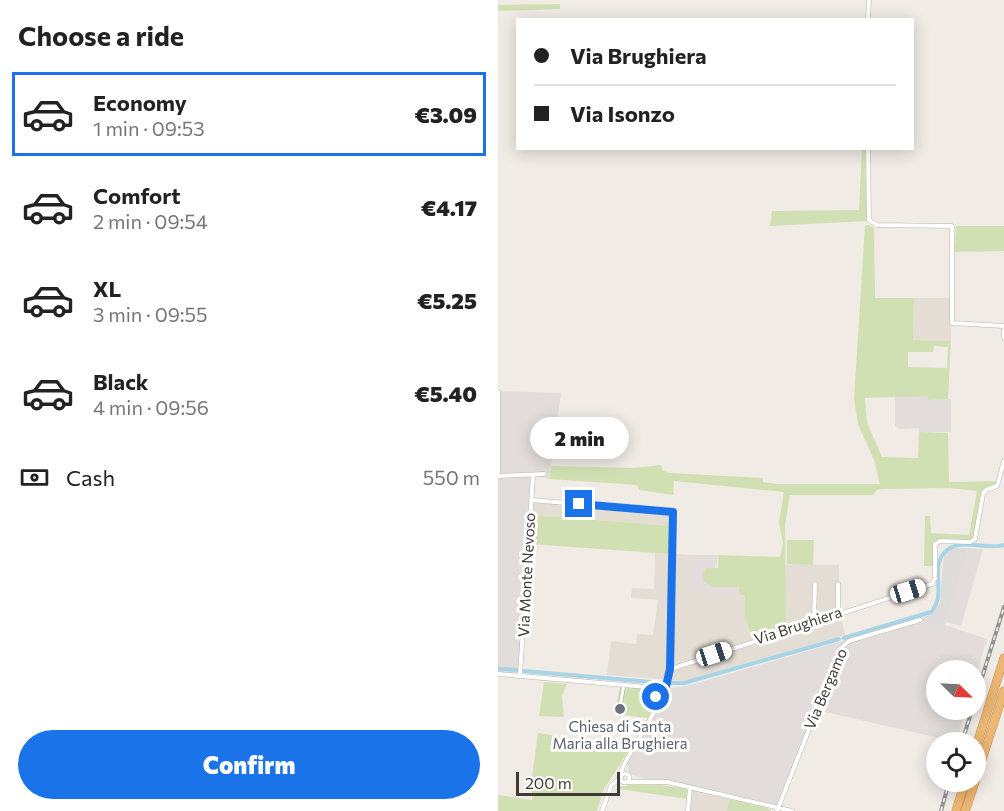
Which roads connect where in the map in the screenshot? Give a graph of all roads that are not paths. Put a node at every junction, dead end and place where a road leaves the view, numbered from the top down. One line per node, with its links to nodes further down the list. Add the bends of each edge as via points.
1 (869, 0): 2 (street)
2 (868, 18)
3 (868, 150): 4 (street, via 869,220 877,225 952,226 952,323)
4 (1004, 328): 5 (street)
5 (1004, 338)
6 (498, 392): 10 (street)
7 (1004, 461): 14 (street, Via Brughiera, via 997,486 983,494 974,541 937,543 933,582)
8 (544, 474): 9 (street)
9 (533, 475): 10 (street); 11 (street, Via Monte Nevoso)
10 (498, 476)
11 (531, 500): 18 (street, via 673,512); 19 (street, Via Monte Nevoso)
12 (815, 584): 16 (street)
13 (838, 584): 14 (street)
14 (838, 614): 16 (street, Via Brughiera)
15 (920, 620): 39 (street, Via Bergamo, via 849,641 841,648)
16 (814, 621): 18 (street, Via Brughiera)
17 (1004, 658): 28 (highway)
18 (670, 669): 23 (street)
19 (521, 672): 20 (street); 21 (street)
20 (498, 674)
21 (624, 684): 22 (street); 26 (street)
22 (642, 686): 23 (street); 25 (street)
23 (662, 691): 25 (street); 25 (street); 27 (street)
24 (1004, 691): 29 (highway)
25 (655, 695): 27 (street)
26 (620, 706)
27 (654, 712): 30 (street)
28 (981, 732)
29 (986, 747)
30 (626, 763): 31 (street); 32 (street)
31 (628, 775): 32 (street); 33 (street); 34 (street)
32 (621, 776): 33 (street); 38 (street)
33 (625, 782): 34 (street); 38 (street)
34 (643, 782): 35 (street)
35 (690, 787): 39 (street); 41 (street)
36 (962, 792): 43 (highway)
37 (971, 792): 44 (highway)
38 (608, 793): 40 (street)
39 (777, 809): 42 (street)
40 (602, 811)
41 (688, 811)
42 (792, 811)
43 (956, 811)
44 (965, 811)

